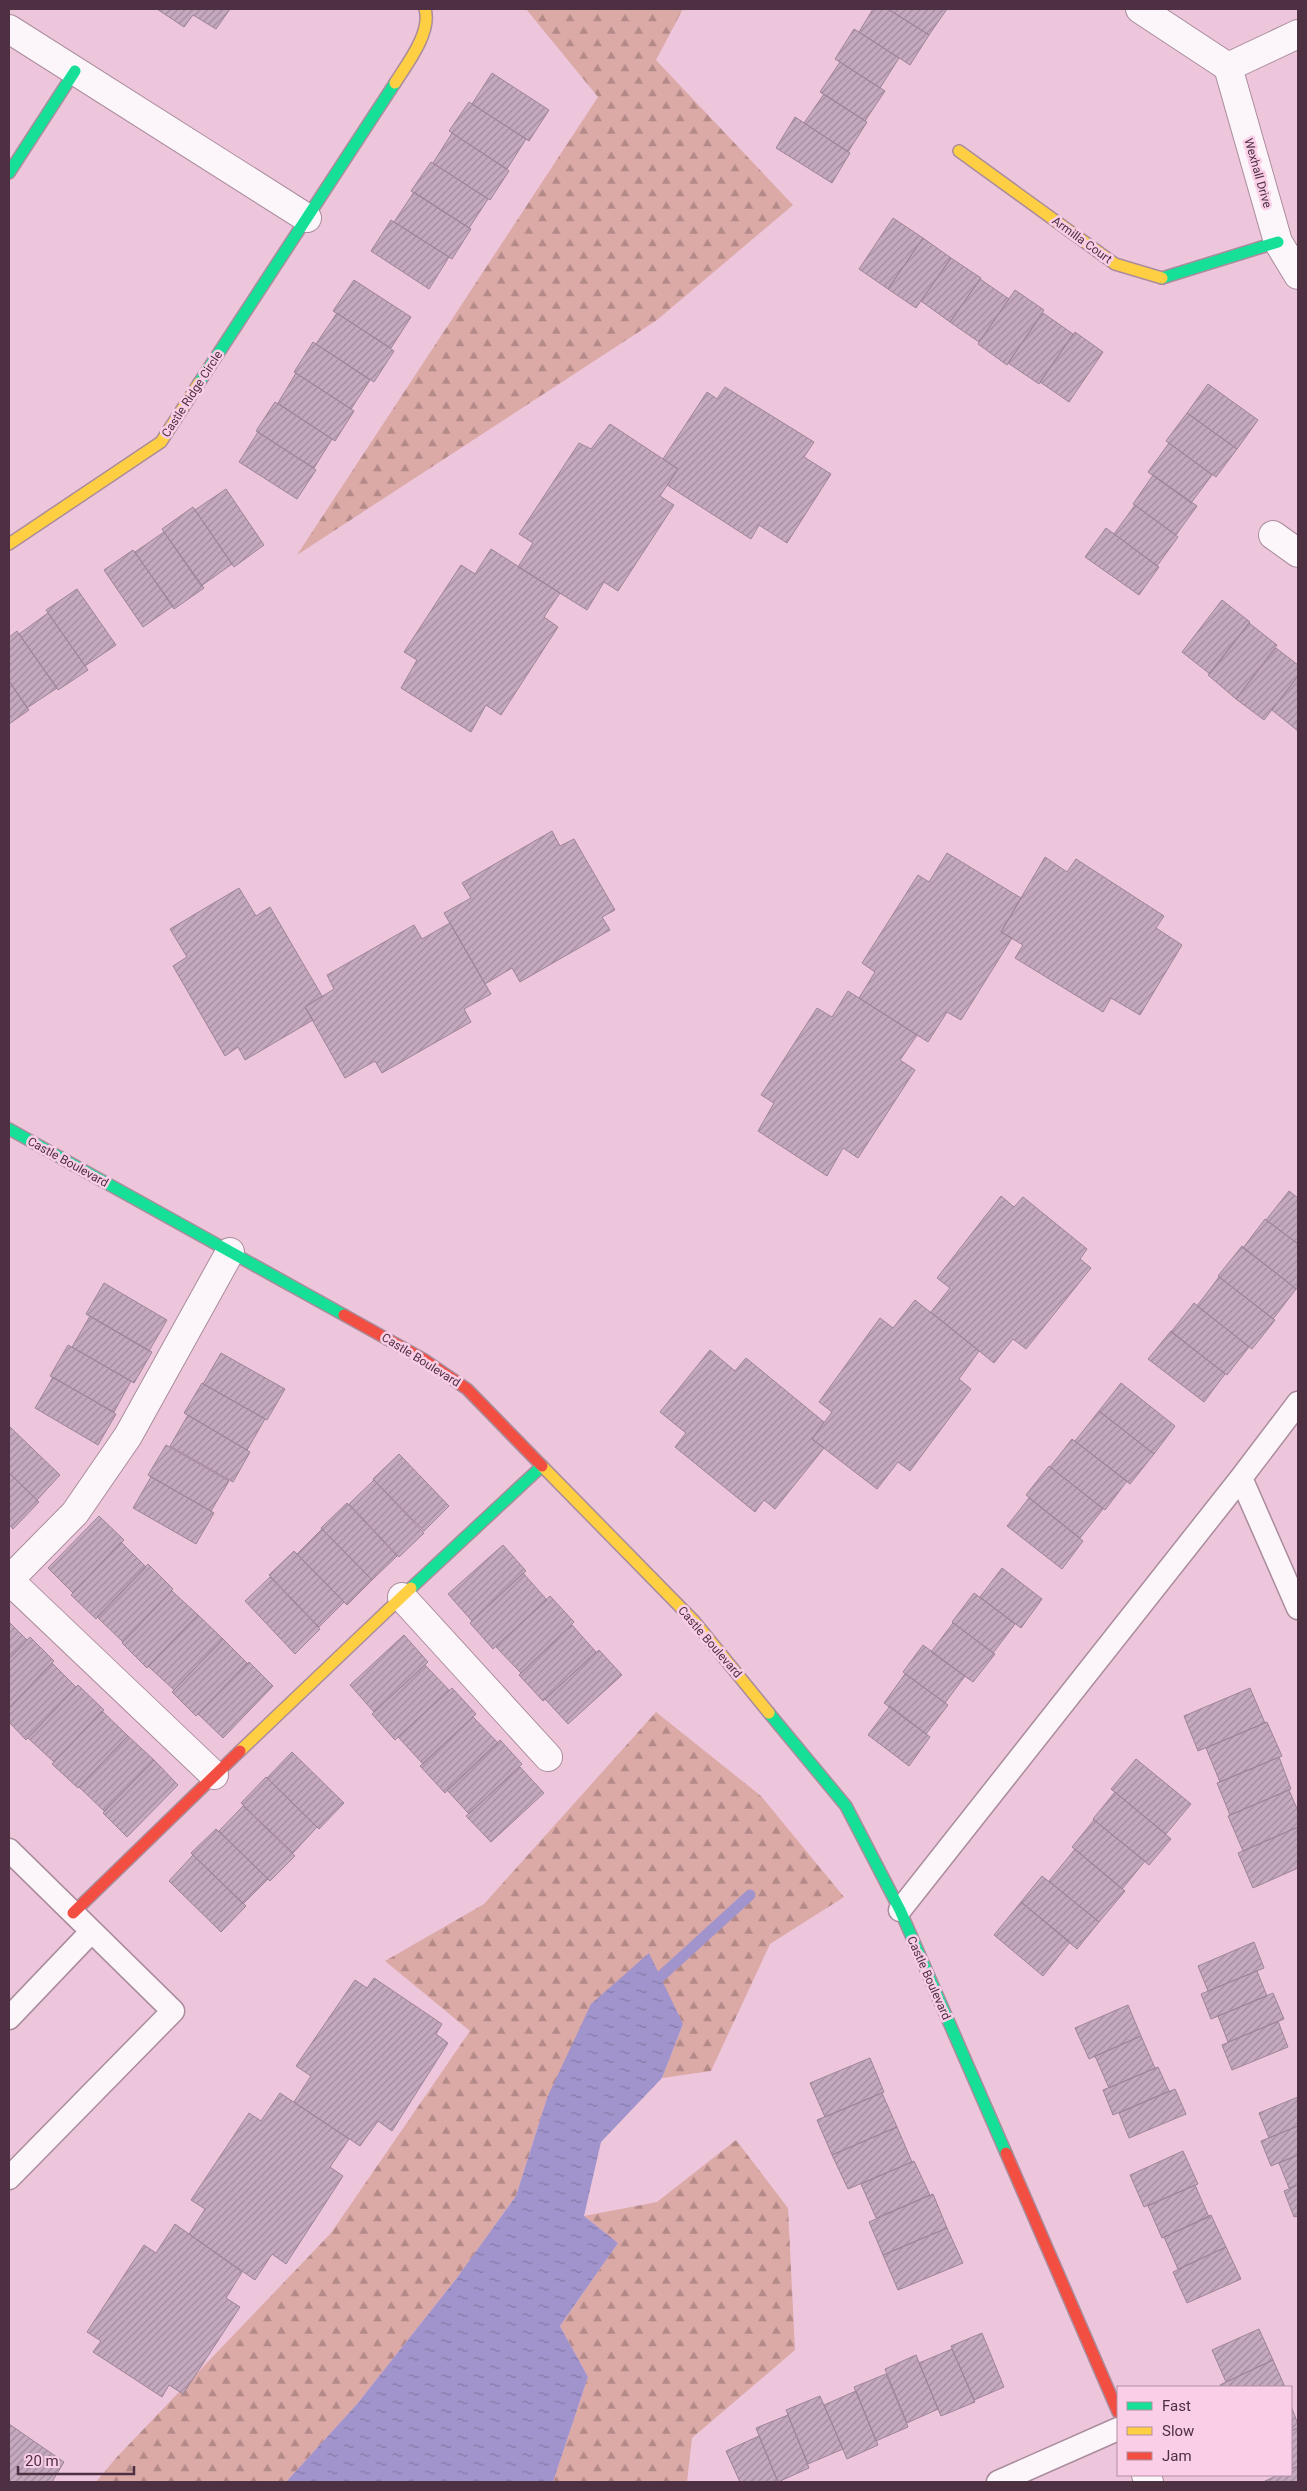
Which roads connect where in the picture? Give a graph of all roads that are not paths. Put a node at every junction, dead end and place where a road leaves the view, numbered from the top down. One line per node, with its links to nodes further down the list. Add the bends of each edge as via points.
1 (425, 9): 9 (street, Castle Ridge Circle, via 428,19 414,54)
2 (1140, 9): 5 (street)
3 (9, 29): 6 (street)
4 (1298, 34): 5 (street)
5 (1228, 66): 10 (street, Wexhall Drive)
6 (75, 71): 8 (street); 9 (street)
7 (959, 151): 10 (street, Armilla Court, via 1116,264 1164,278)
8 (9, 173)
9 (307, 218): 13 (street, Castle Ridge Circle, via 161,442)
10 (1278, 242): 11 (street, Wexhall Drive)
11 (1298, 274)
12 (1274, 535): 14 (street)
13 (9, 544)
14 (1298, 553)
15 (9, 1129): 16 (street, Castle Boulevard)
16 (230, 1252): 18 (street, Castle Boulevard, via 423,1359 467,1389); 20 (street, via 128,1436 75,1513)
17 (1298, 1403): 19 (lane)
18 (542, 1466): 21 (street); 26 (street, Castle Boulevard, via 694,1621 846,1806)
19 (1241, 1478): 22 (lane); 26 (lane)
20 (9, 1580): 24 (street)
21 (402, 1597): 23 (street); 24 (street)
22 (1298, 1608)
23 (548, 1757)
24 (214, 1776): 27 (street)
25 (9, 1850): 27 (lane)
26 (900, 1910): 31 (street, Castle Boulevard)
27 (73, 1913): 28 (lane)
28 (91, 1932): 29 (lane); 30 (lane, via 173,2011)
29 (9, 2018)
30 (9, 2178)
31 (1117, 2410)
32 (1117, 2429): 33 (lane)
33 (998, 2482)

